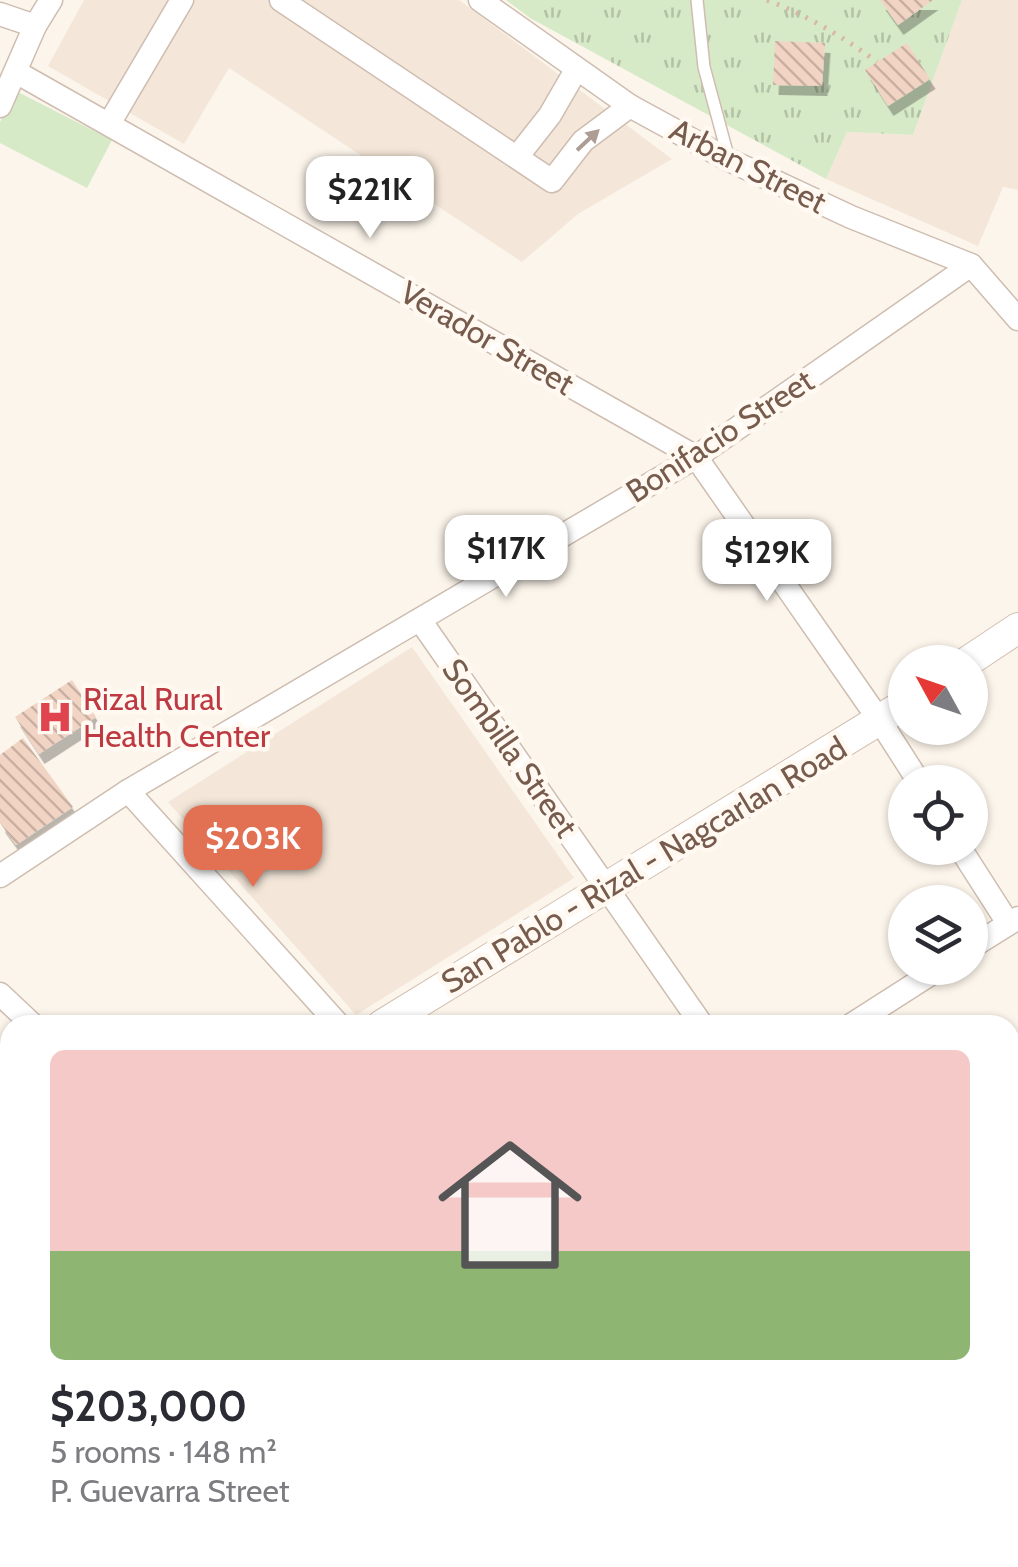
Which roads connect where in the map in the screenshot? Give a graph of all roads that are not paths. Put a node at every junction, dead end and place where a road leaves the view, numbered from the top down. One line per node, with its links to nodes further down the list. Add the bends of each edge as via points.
1 (51, 0): 7 (street)
2 (182, 0): 12 (street)
3 (282, 0): 13 (street)
4 (480, 0): 8 (street, Arban Street)
5 (697, 0): 14 (lane, via 704,67)
6 (0, 14): 7 (street)
7 (36, 26): 9 (street)
8 (576, 70): 11 (street, Arban Street); 13 (street)
9 (16, 72): 10 (street); 12 (street, Verador Street)
10 (0, 106)
11 (630, 106): 13 (street, one-way to 11, via 552,181 583,142); 14 (street, Arban Street)
12 (109, 124): 17 (street, Verador Street)
13 (517, 158)
14 (729, 160): 15 (street, Arban Street)
15 (971, 265): 16 (street, Arban Street); 17 (street, Bonifacio Street)
16 (1018, 320)
17 (696, 458): 18 (street, Bonifacio Street); 21 (street)
18 (420, 620): 23 (street, Bonifacio Street); 26 (street, Sombilla Street)
19 (1018, 628): 20 (main road)
20 (988, 648)
21 (888, 708)
22 (888, 715): 26 (main road, San Pablo - Rizal - Nagcarlan Road)
23 (128, 791): 25 (street, Bonifacio Street); 32 (street)
24 (972, 865): 27 (street)
25 (0, 876)
26 (607, 886): 33 (main road, San Pablo - Rizal - Nagcarlan Road); 34 (street, Sombilla Street)
27 (1013, 921): 28 (street)
28 (988, 937)
29 (913, 985): 35 (street)
30 (0, 994): 31 (street)
31 (23, 1015)
32 (330, 1015)
33 (398, 1015)
34 (695, 1015)
35 (866, 1015)

